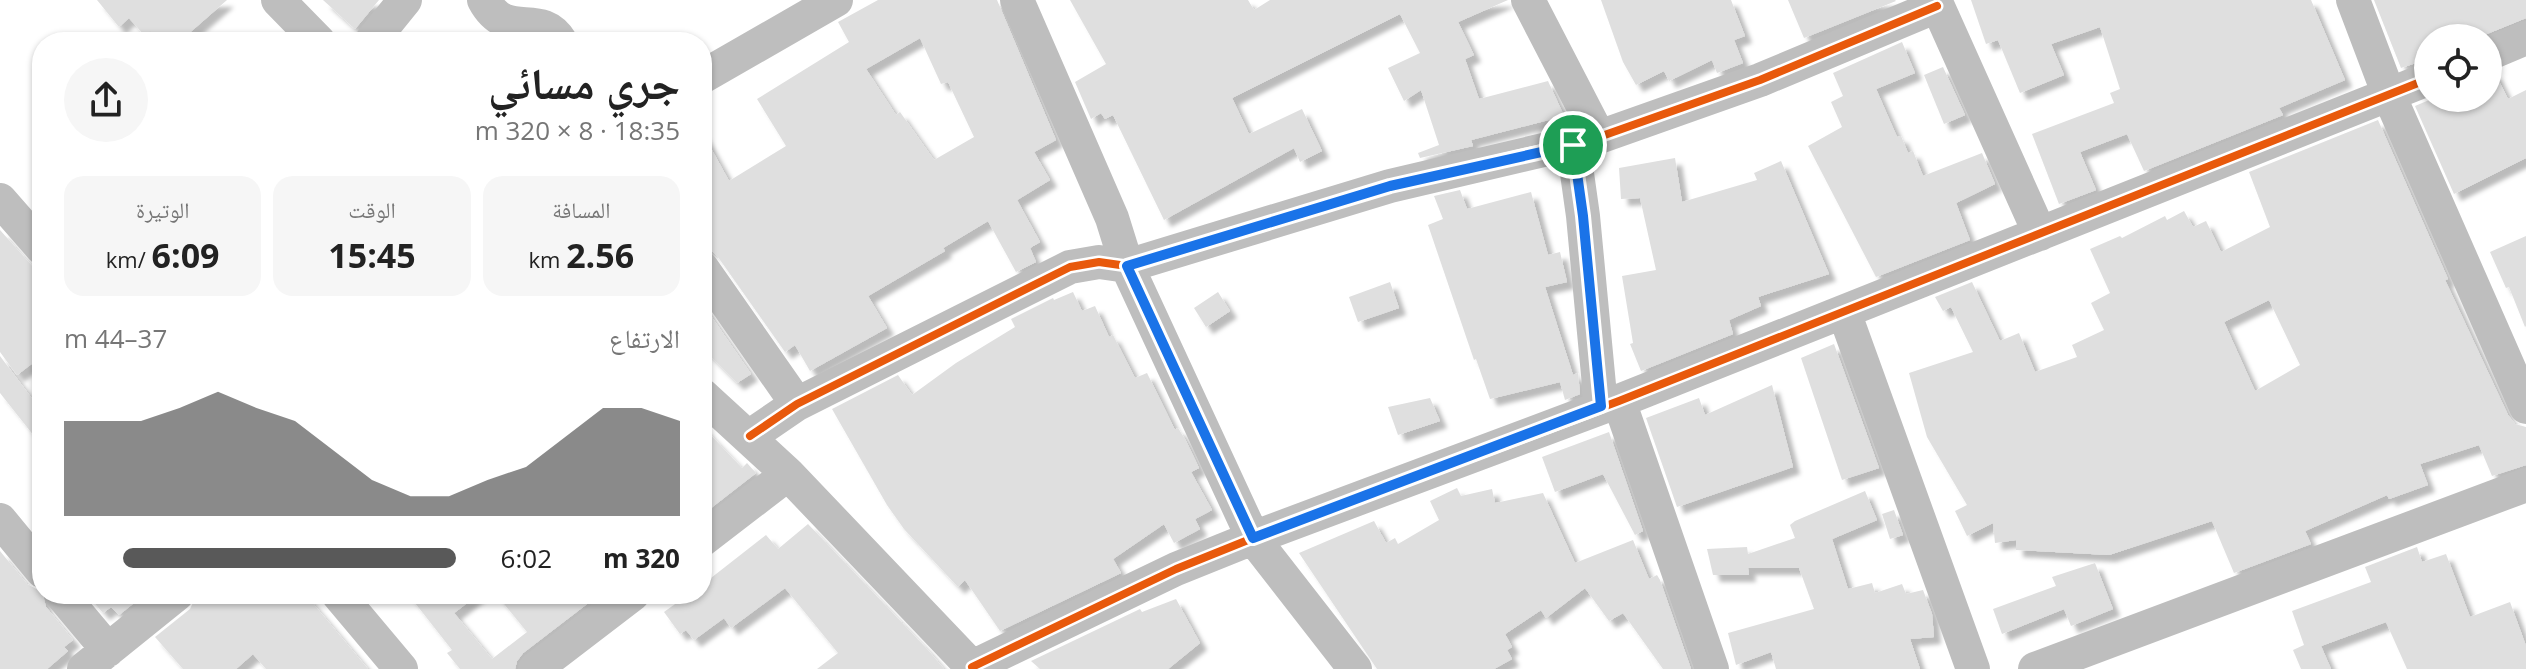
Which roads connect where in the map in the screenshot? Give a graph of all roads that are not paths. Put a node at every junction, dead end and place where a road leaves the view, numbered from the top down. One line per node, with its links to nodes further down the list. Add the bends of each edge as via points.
1 (278, 0): 9 (street)
2 (405, 0): 10 (street)
3 (484, 0): 11 (street, via 503,23 539,25)
4 (836, 0): 14 (street)
5 (1017, 0): 21 (street, via 1112,218)
6 (1528, 0): 17 (street)
7 (2353, 0): 16 (street)
8 (1936, 3): 17 (street, via 1760,80); 19 (street)
9 (309, 32)
10 (379, 32)
11 (552, 32)
12 (2526, 38): 13 (street)
13 (2502, 48)
14 (712, 71)
15 (2414, 85): 16 (street)
16 (2389, 95): 19 (street); 27 (street)
17 (1586, 141): 21 (street, via 1390,186); 24 (street, via 1583,216)
18 (0, 200): 20 (street)
19 (2040, 234): 23 (street)
20 (32, 237)
21 (1127, 266): 26 (street, via 1099,262 1070,267); 33 (street)
22 (712, 282): 26 (street)
23 (1844, 312): 24 (street); 45 (street)
24 (1610, 403): 33 (street); 44 (street)
25 (712, 404): 28 (street)
26 (797, 404): 28 (street)
27 (2526, 407)
28 (750, 436): 29 (street)
29 (788, 474): 32 (street); 41 (street)
30 (2526, 485): 46 (street)
31 (0, 520): 34 (street)
32 (712, 532)
33 (1253, 538): 41 (street, via 1176,569); 43 (street)
34 (32, 559)
35 (66, 604): 39 (street)
36 (165, 604): 39 (street)
37 (346, 604): 40 (street)
38 (620, 604): 42 (street)
39 (96, 660)
40 (399, 668)
41 (973, 668)
42 (535, 669)
43 (1355, 669)
44 (1712, 669)
45 (1973, 669)
46 (2035, 669)

